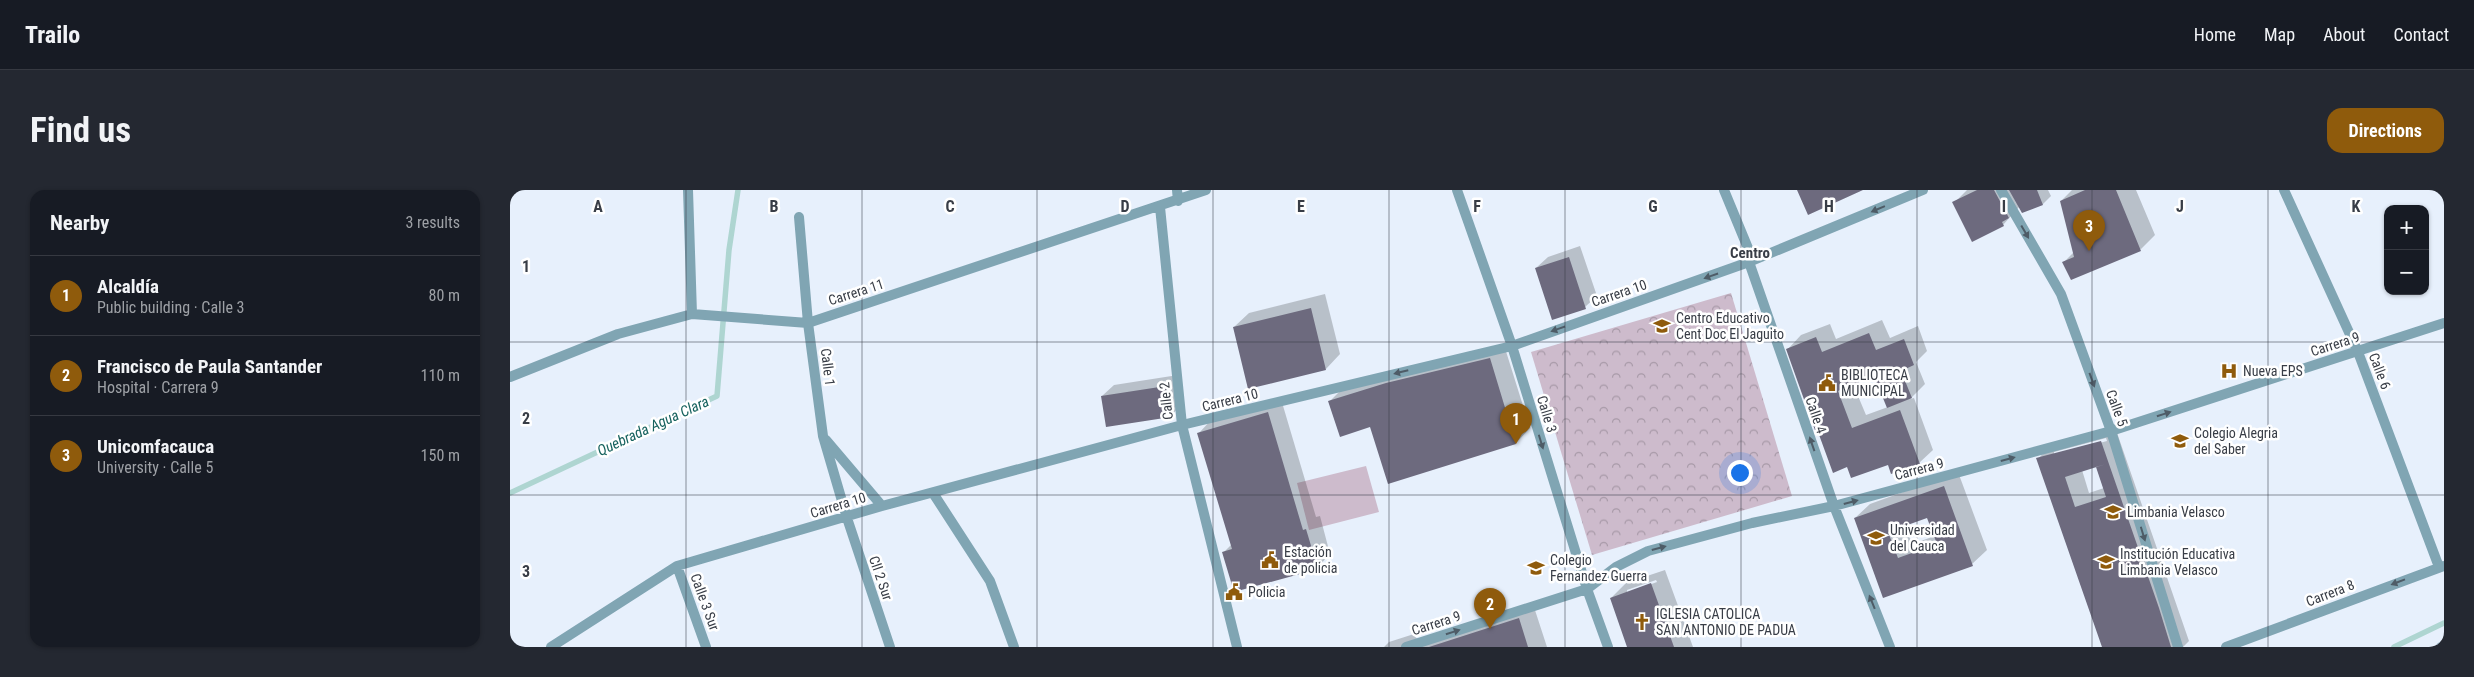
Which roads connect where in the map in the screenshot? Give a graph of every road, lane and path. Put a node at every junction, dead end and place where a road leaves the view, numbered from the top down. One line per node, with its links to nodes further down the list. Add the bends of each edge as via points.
1 (688, 190): 12 (street)
2 (1206, 190): 8 (street, Carrera 11)
3 (1457, 190): 15 (street, Calle 3)
4 (1724, 190): 11 (street, Calle 4, via 1750,253)
5 (1923, 190): 11 (street, Carrera 10, one-way to 11)
6 (2001, 190): 19 (street, Calle 5, one-way to 19, via 2060,294)
7 (2284, 190): 16 (street, Calle 6)
8 (1178, 195): 9 (street, Carrera 11)
9 (1160, 207): 13 (street, Carrera 11); 18 (street, Calle 2)
10 (798, 217): 13 (street, Calle 1)
11 (1749, 262): 15 (street, Carrera 10, one-way to 15); 23 (street, Calle 4, one-way to 11)
12 (692, 314): 13 (street, Carrera 11); 17 (street, Carrera 11, via 618,334)
13 (808, 323): 20 (street, Calle 1)
14 (2444, 323): 16 (street, Carrera 9)
15 (1512, 346): 18 (street, Carrera 10, one-way to 18); 27 (street, Calle 3, one-way to 27)
16 (2358, 352): 19 (street, Carrera 9, one-way to 16); 26 (street, Calle 6)
17 (510, 377)
18 (1182, 425): 21 (street, Carrera 10); 32 (street, Calle 2)
19 (2112, 431): 23 (street, Carrera 9, one-way to 19); 36 (street, Calle 5, one-way to 36)
20 (823, 436): 22 (street); 24 (street, Calle 1)
21 (933, 493): 22 (street, Carrera 10); 31 (street, via 990,581)
22 (882, 506): 24 (street, Carrera 10)
23 (1834, 506): 27 (street, Carrera 9, one-way to 23, via 1616,567 1648,551 1752,523); 35 (street, Calle 4, one-way to 23)
24 (846, 518): 25 (street, Carrera 10); 30 (street, Cll 2 Sur)
25 (677, 566): 28 (street, Carrera 10); 29 (street, Calle 3 Sur)
26 (2442, 566): 37 (street, Carrera 8, one-way to 37)
27 (1587, 589): 33 (street, Carrera 9, one-way to 27); 34 (street, Calle 3)
28 (551, 647)
29 (706, 647)
30 (890, 647)
31 (1014, 647)
32 (1237, 647)
33 (1406, 647)
34 (1608, 647)
35 (1890, 647)
36 (2178, 647)
37 (2226, 647)

